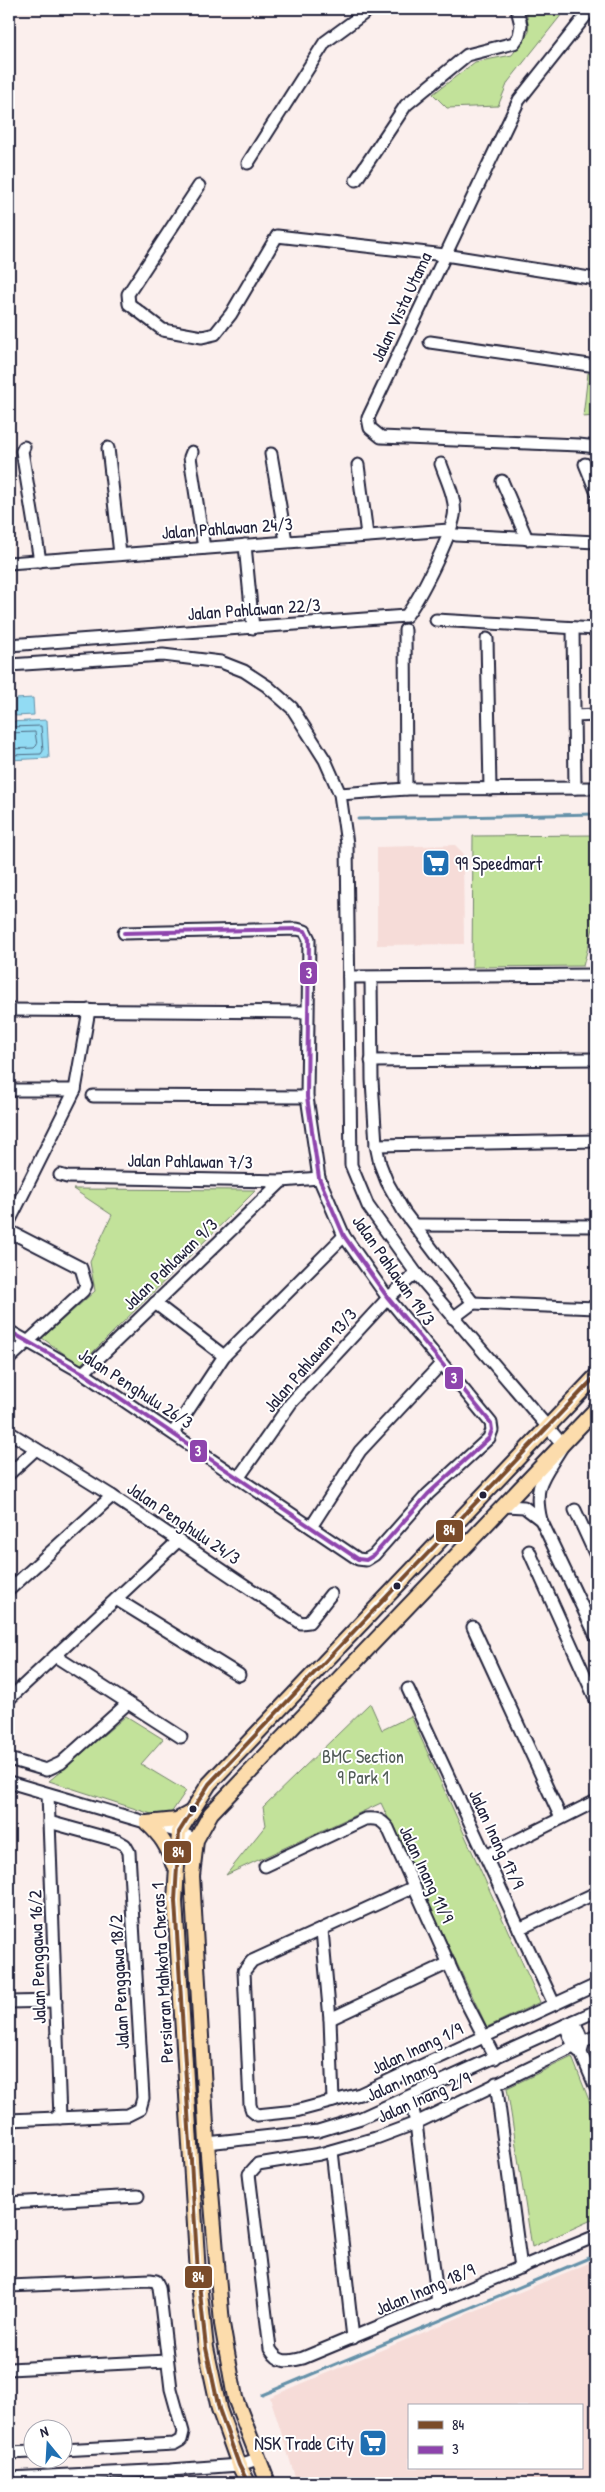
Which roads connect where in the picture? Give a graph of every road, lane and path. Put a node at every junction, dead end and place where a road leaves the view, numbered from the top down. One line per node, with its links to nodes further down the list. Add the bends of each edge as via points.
1 (370, 9): 4 (street, via 325,42)
2 (517, 9): 5 (street, via 519,36 514,43 467,55 406,104)
3 (591, 9): 7 (street, Jalan Vista Utama, via 519,100)
4 (248, 163)
5 (356, 180)
6 (199, 186): 7 (street, via 128,294 129,304 163,330 202,337 215,334 231,314 278,236)
7 (445, 255): 8 (street); 12 (street, Jalan Vista Utama, via 369,413 368,424 373,432 381,437 425,440)
8 (596, 279)
9 (430, 342): 10 (street)
10 (596, 366)
11 (24, 447): 29 (street, via 22,451)
12 (596, 447)
13 (108, 448): 28 (street)
14 (192, 452): 27 (street, via 190,457)
15 (271, 454): 24 (street)
16 (441, 464): 21 (street, via 450,489 454,514)
17 (585, 464): 20 (street)
18 (358, 466): 22 (street)
19 (502, 481): 23 (street)
20 (596, 491)
21 (452, 532): 22 (street, Jalan Pahlawan 24/3); 23 (street, Jalan Pahlawan 24/3); 32 (street, Jalan Pahlawan 22/3, via 406,616)
22 (368, 535): 24 (street, Jalan Pahlawan 24/3)
23 (527, 539): 25 (street, Jalan Pahlawan 24/3)
24 (286, 541): 26 (street, Jalan Pahlawan 24/3)
25 (596, 542)
26 (245, 545): 27 (street, Jalan Pahlawan 24/3); 32 (street)
27 (204, 548): 28 (street, Jalan Pahlawan 24/3)
28 (120, 554): 29 (street, Jalan Pahlawan 24/3)
29 (40, 560): 30 (street, Jalan Pahlawan 24/3)
30 (9, 563)
31 (436, 620): 33 (street)
32 (253, 628): 37 (street, Jalan Pahlawan 22/3)
33 (573, 628): 34 (street); 40 (street)
34 (596, 629)
35 (405, 630): 43 (street)
36 (486, 640): 44 (street)
37 (9, 645)
38 (9, 666): 45 (street, via 163,655 221,662 244,671 292,708 325,760)
39 (596, 715): 40 (street)
40 (575, 716): 41 (street)
41 (576, 788): 42 (street); 44 (street)
42 (596, 788)
43 (406, 789): 44 (street); 45 (street)
44 (490, 789)
45 (340, 794): 48 (street, via 347,844)
46 (124, 933): 52 (street, Jalan Pahlawan 19/3, via 306,931)
47 (596, 975): 49 (street)
48 (348, 977): 49 (street); 69 (street, via 351,1165 368,1206)
49 (370, 978): 54 (street)
50 (9, 1010): 51 (street)
51 (89, 1010): 52 (street); 56 (street)
52 (307, 1012): 58 (street, Jalan Pahlawan 19/3)
53 (596, 1059): 54 (street)
54 (371, 1061): 60 (street)
55 (9, 1090): 56 (street)
56 (75, 1090): 64 (street)
57 (93, 1096): 58 (street)
58 (307, 1098): 62 (street, Jalan Pahlawan 19/3)
59 (596, 1141): 60 (street)
60 (376, 1145): 65 (street, via 387,1182)
61 (60, 1175): 63 (street, Jalan Pahlawan 7/3)
62 (319, 1178): 63 (street, Jalan Pahlawan 7/3); 68 (street, Jalan Pahlawan 19/3)
63 (282, 1181): 71 (street, Jalan Pahlawan 9/3)
64 (9, 1222)
65 (415, 1225): 66 (street); 72 (street)
66 (596, 1226)
67 (9, 1231): 76 (street, via 81,1268 86,1285 84,1291)
68 (344, 1236): 70 (street, Jalan Pahlawan 19/3); 77 (street)
69 (416, 1273): 70 (street, Jalan Pahlawan 13/3); 74 (street)
70 (388, 1298): 79 (street, Jalan Pahlawan 19/3); 89 (street, Jalan Pahlawan 13/3, via 291,1403)
71 (155, 1303): 77 (street); 80 (street, Jalan Pahlawan 9/3)
72 (473, 1303): 73 (street); 74 (street)
73 (596, 1308)
74 (453, 1318): 83 (street)
75 (9, 1331): 76 (street, Jalan Penghulu 26/3)
76 (28, 1341): 78 (street); 80 (street, Jalan Penghulu 26/3)
77 (224, 1356): 85 (street)
78 (9, 1360)
79 (441, 1364): 94 (street, via 360,1450); 98 (street, Jalan Pahlawan 19/3, via 491,1423 489,1438 428,1494)
80 (83, 1373): 85 (street, Jalan Penghulu 26/3)
81 (596, 1376): 83 (main road, Persiaran Mahkota Cheras 1)
82 (596, 1409): 86 (main road, Persiaran Mahkota Cheras 1)
83 (548, 1429): 86 (street); 115 (main road, Persiaran Mahkota Cheras 1, via 209,1784)
84 (9, 1432): 87 (street, Jalan Penghulu 24/3)
85 (173, 1434): 89 (street, Jalan Penghulu 26/3)
86 (563, 1445): 91 (main road, Persiaran Mahkota Cheras 1); 93 (street, via 538,1489)
87 (36, 1449): 88 (street); 90 (street, Jalan Penghulu 24/3)
88 (9, 1474)
89 (239, 1477): 94 (street, Jalan Penghulu 26/3)
90 (112, 1496): 95 (street, Jalan Penghulu 24/3); 99 (street)
91 (505, 1506): 93 (street, via 524,1507); 120 (main road, Persiaran Mahkota Cheras 1, via 211,1813)
92 (575, 1510): 97 (street)
93 (541, 1520): 103 (street)
94 (311, 1528): 98 (street, Jalan Penghulu 26/3, via 358,1559)
95 (179, 1540): 100 (street, Jalan Penghulu 24/3, via 301,1623 309,1622); 101 (street)
96 (528, 1551): 108 (street)
97 (596, 1556)
98 (366, 1560)
99 (9, 1590)
100 (332, 1594)
101 (116, 1599): 104 (street); 105 (street)
102 (473, 1627): 116 (street)
103 (596, 1636)
104 (55, 1656): 107 (street); 109 (street)
105 (239, 1675)
106 (408, 1689): 121 (street, Jalan Inang 17/9)
107 (9, 1699)
108 (596, 1700)
109 (128, 1703): 110 (street); 111 (street, via 61,1763 46,1770)
110 (182, 1737)
111 (9, 1758)
112 (9, 1782): 113 (street)
113 (48, 1794): 117 (street, Jalan Penggawa 16/2); 118 (street)
114 (596, 1801): 116 (street)
115 (190, 1813): 118 (main road, via 177,1820); 119 (main road, Persiaran Mahkota Cheras 1)
116 (560, 1818): 121 (street)
117 (50, 1822): 130 (street, Jalan Penggawa 16/2); 144 (street, Jalan Penggawa 18/2, via 118,1841 129,1852 143,2098 140,2109 128,2115)
118 (148, 1823): 119 (street); 123 (main road, via 168,1848)
119 (179, 1832): 120 (street); 123 (main road, Persiaran Mahkota Cheras 1)
120 (196, 1840): 147 (main road, Persiaran Mahkota Cheras 1, via 192,1876)
121 (486, 1856): 126 (street, Jalan Inang 17/9)
122 (266, 1866): 124 (street, Jalan Inang 11/9, via 365,1818 375,1818 388,1828)
123 (176, 1873): 163 (main road, Persiaran Mahkota Cheras 1, via 175,1910 193,2195 206,2348 219,2409)
124 (414, 1887): 127 (street); 128 (street, Jalan Inang 11/9)
125 (596, 1893): 126 (street)
126 (519, 1928): 132 (street, Jalan Inang 17/9)
127 (322, 1930): 134 (street); 143 (street, Jalan Inang 1/9, via 252,1961 244,1971 250,2105 257,2115)
128 (449, 1963): 134 (street); 137 (street, Jalan Inang 11/9)
129 (596, 1985): 132 (street, Jalan Inang 1/9)
130 (56, 2001): 131 (street); 144 (street, Jalan Penggawa 16/2)
131 (9, 2002)
132 (554, 2004): 137 (street, Jalan Inang 1/9)
133 (596, 2011): 135 (street, Jalan Inang)
134 (330, 2019): 143 (street)
135 (570, 2023): 138 (street); 139 (street, Jalan Inang)
136 (596, 2036): 138 (street, Jalan Inang 2/9)
137 (484, 2037): 139 (street, Jalan Inang 11/9); 143 (street, Jalan Inang 1/9, via 360,2094)
138 (579, 2047): 140 (street, Jalan Inang 2/9); 141 (street)
139 (495, 2058): 142 (street, Jalan Inang)
140 (496, 2083): 146 (street, Jalan Inang 2/9); 152 (street)
141 (596, 2088)
142 (410, 2097): 146 (street); 147 (street, Jalan Inang, via 361,2118 318,2131)
143 (333, 2101)
144 (60, 2118): 145 (street)
145 (9, 2120)
146 (416, 2123): 148 (street, Jalan Inang 2/9); 154 (street)
147 (207, 2143): 162 (main road, Persiaran Mahkota Cheras 1, via 222,2324 236,2398)
148 (332, 2151): 155 (street); 156 (street, Jalan Inang 2/9, via 258,2164 249,2174)
149 (138, 2196): 150 (street)
150 (9, 2203)
151 (596, 2236): 152 (street, Jalan Inang 18/9)
152 (521, 2268): 154 (street, Jalan Inang 18/9)
153 (9, 2286): 157 (street, via 156,2281)
154 (438, 2302): 155 (street, Jalan Inang 18/9)
155 (353, 2338): 156 (street, Jalan Inang 18/9, via 286,2362 275,2358)
156 (270, 2349)
157 (167, 2361): 158 (street); 159 (street, via 181,2440 174,2444)
158 (9, 2369)
159 (72, 2449)
160 (22, 2452): 161 (street)
161 (9, 2453)
162 (258, 2459): 163 (street); 167 (main road, Persiaran Mahkota Cheras 1)
163 (239, 2465): 165 (street); 166 (main road, Persiaran Mahkota Cheras 1)
164 (9, 2478): 165 (street)
165 (117, 2478)
166 (248, 2483)
167 (268, 2483)

